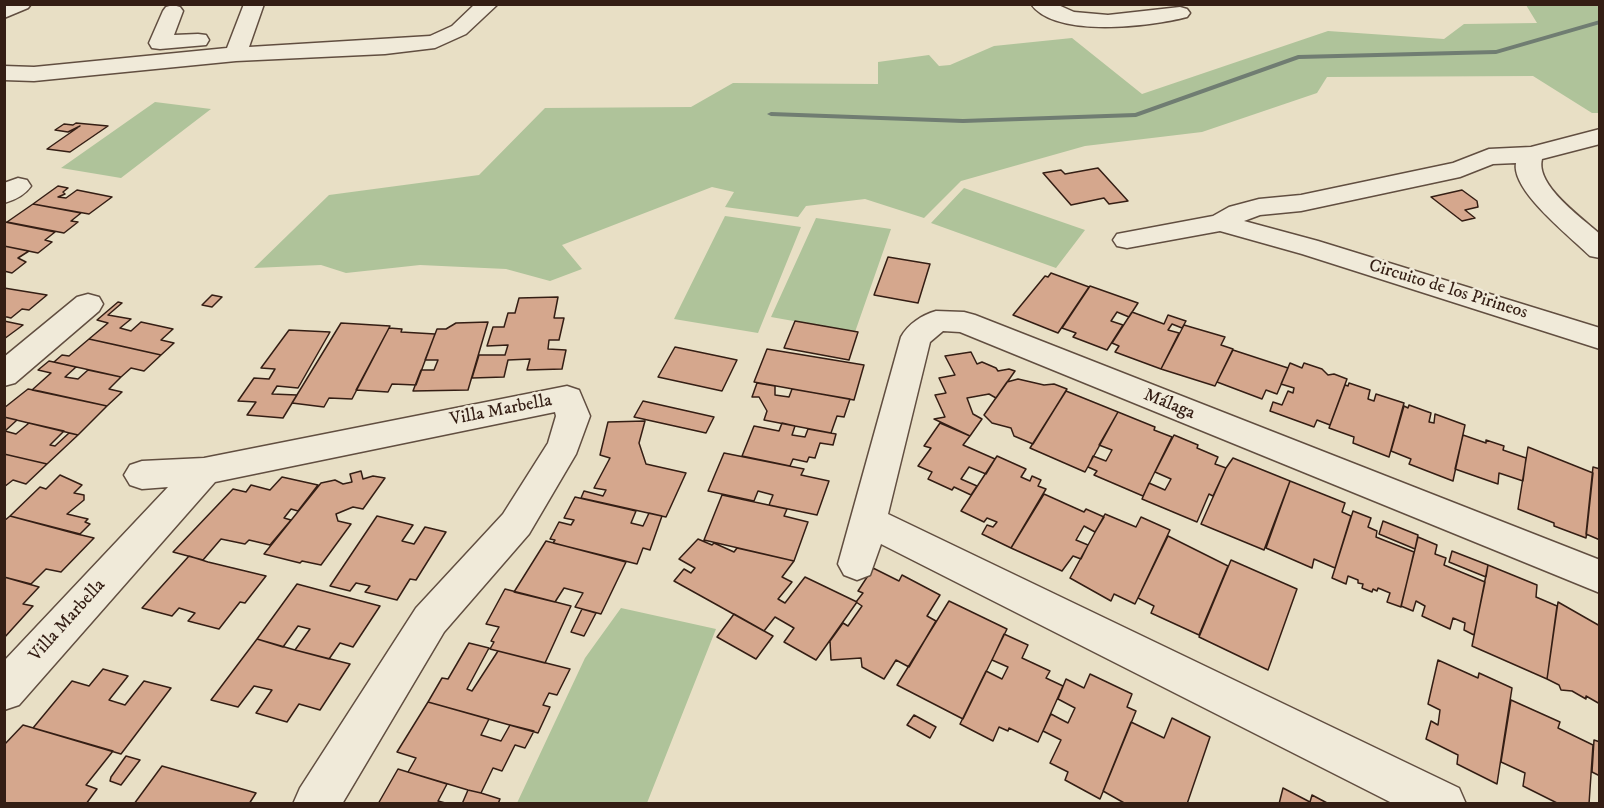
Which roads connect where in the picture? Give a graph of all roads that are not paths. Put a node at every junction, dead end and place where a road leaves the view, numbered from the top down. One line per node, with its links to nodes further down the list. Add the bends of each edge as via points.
1 (21, 4): 6 (street)
2 (254, 4): 8 (street)
3 (488, 4): 8 (street, via 459,30 435,42 385,47)
4 (1041, 4): 7 (street, via 1052,12 1087,19 1135,20)
5 (173, 11): 8 (street, via 160,43)
6 (4, 12)
7 (1180, 13)
8 (239, 45): 9 (street, via 34,74)
9 (4, 73)
10 (1599, 136): 11 (street, Circuito de los Pirineos)
11 (1532, 154): 12 (street, Circuito de los Pirineos, via 1489,157); 14 (street, Circuito de los Pirineos, via 1527,164 1529,176)
12 (1460, 169): 14 (street, Circuito de los Pirineos, via 1500,174); 16 (street, Circuito de los Pirineos)
13 (4, 184): 15 (street, via 18,186)
14 (1539, 189): 20 (street, Circuito de los Pirineos)
15 (4, 195)
16 (1301, 202): 17 (street, Circuito de los Pirineos, via 1283,202 1234,214); 19 (street, via 1291,223)
17 (1221, 223): 18 (street, Circuito de los Pirineos); 19 (street, Circuito de los Pirineos)
18 (1127, 240)
19 (1308, 246): 22 (street, Circuito de los Pirineos)
20 (1599, 250)
21 (88, 304): 23 (street)
22 (1596, 336)
23 (4, 375)
24 (204, 471): 25 (street, Villa Marbella); 29 (street, Villa Marbella); 30 (street, Villa Marbella, via 567,398 573,416 564,445 516,524 430,620)
25 (142, 475)
26 (868, 521): 27 (street, Málaga); 28 (street, Málaga, via 916,336 936,321 964,322); 31 (street)
27 (857, 564)
28 (1599, 577)
29 (4, 691)
30 (316, 804)
31 (1443, 804)

